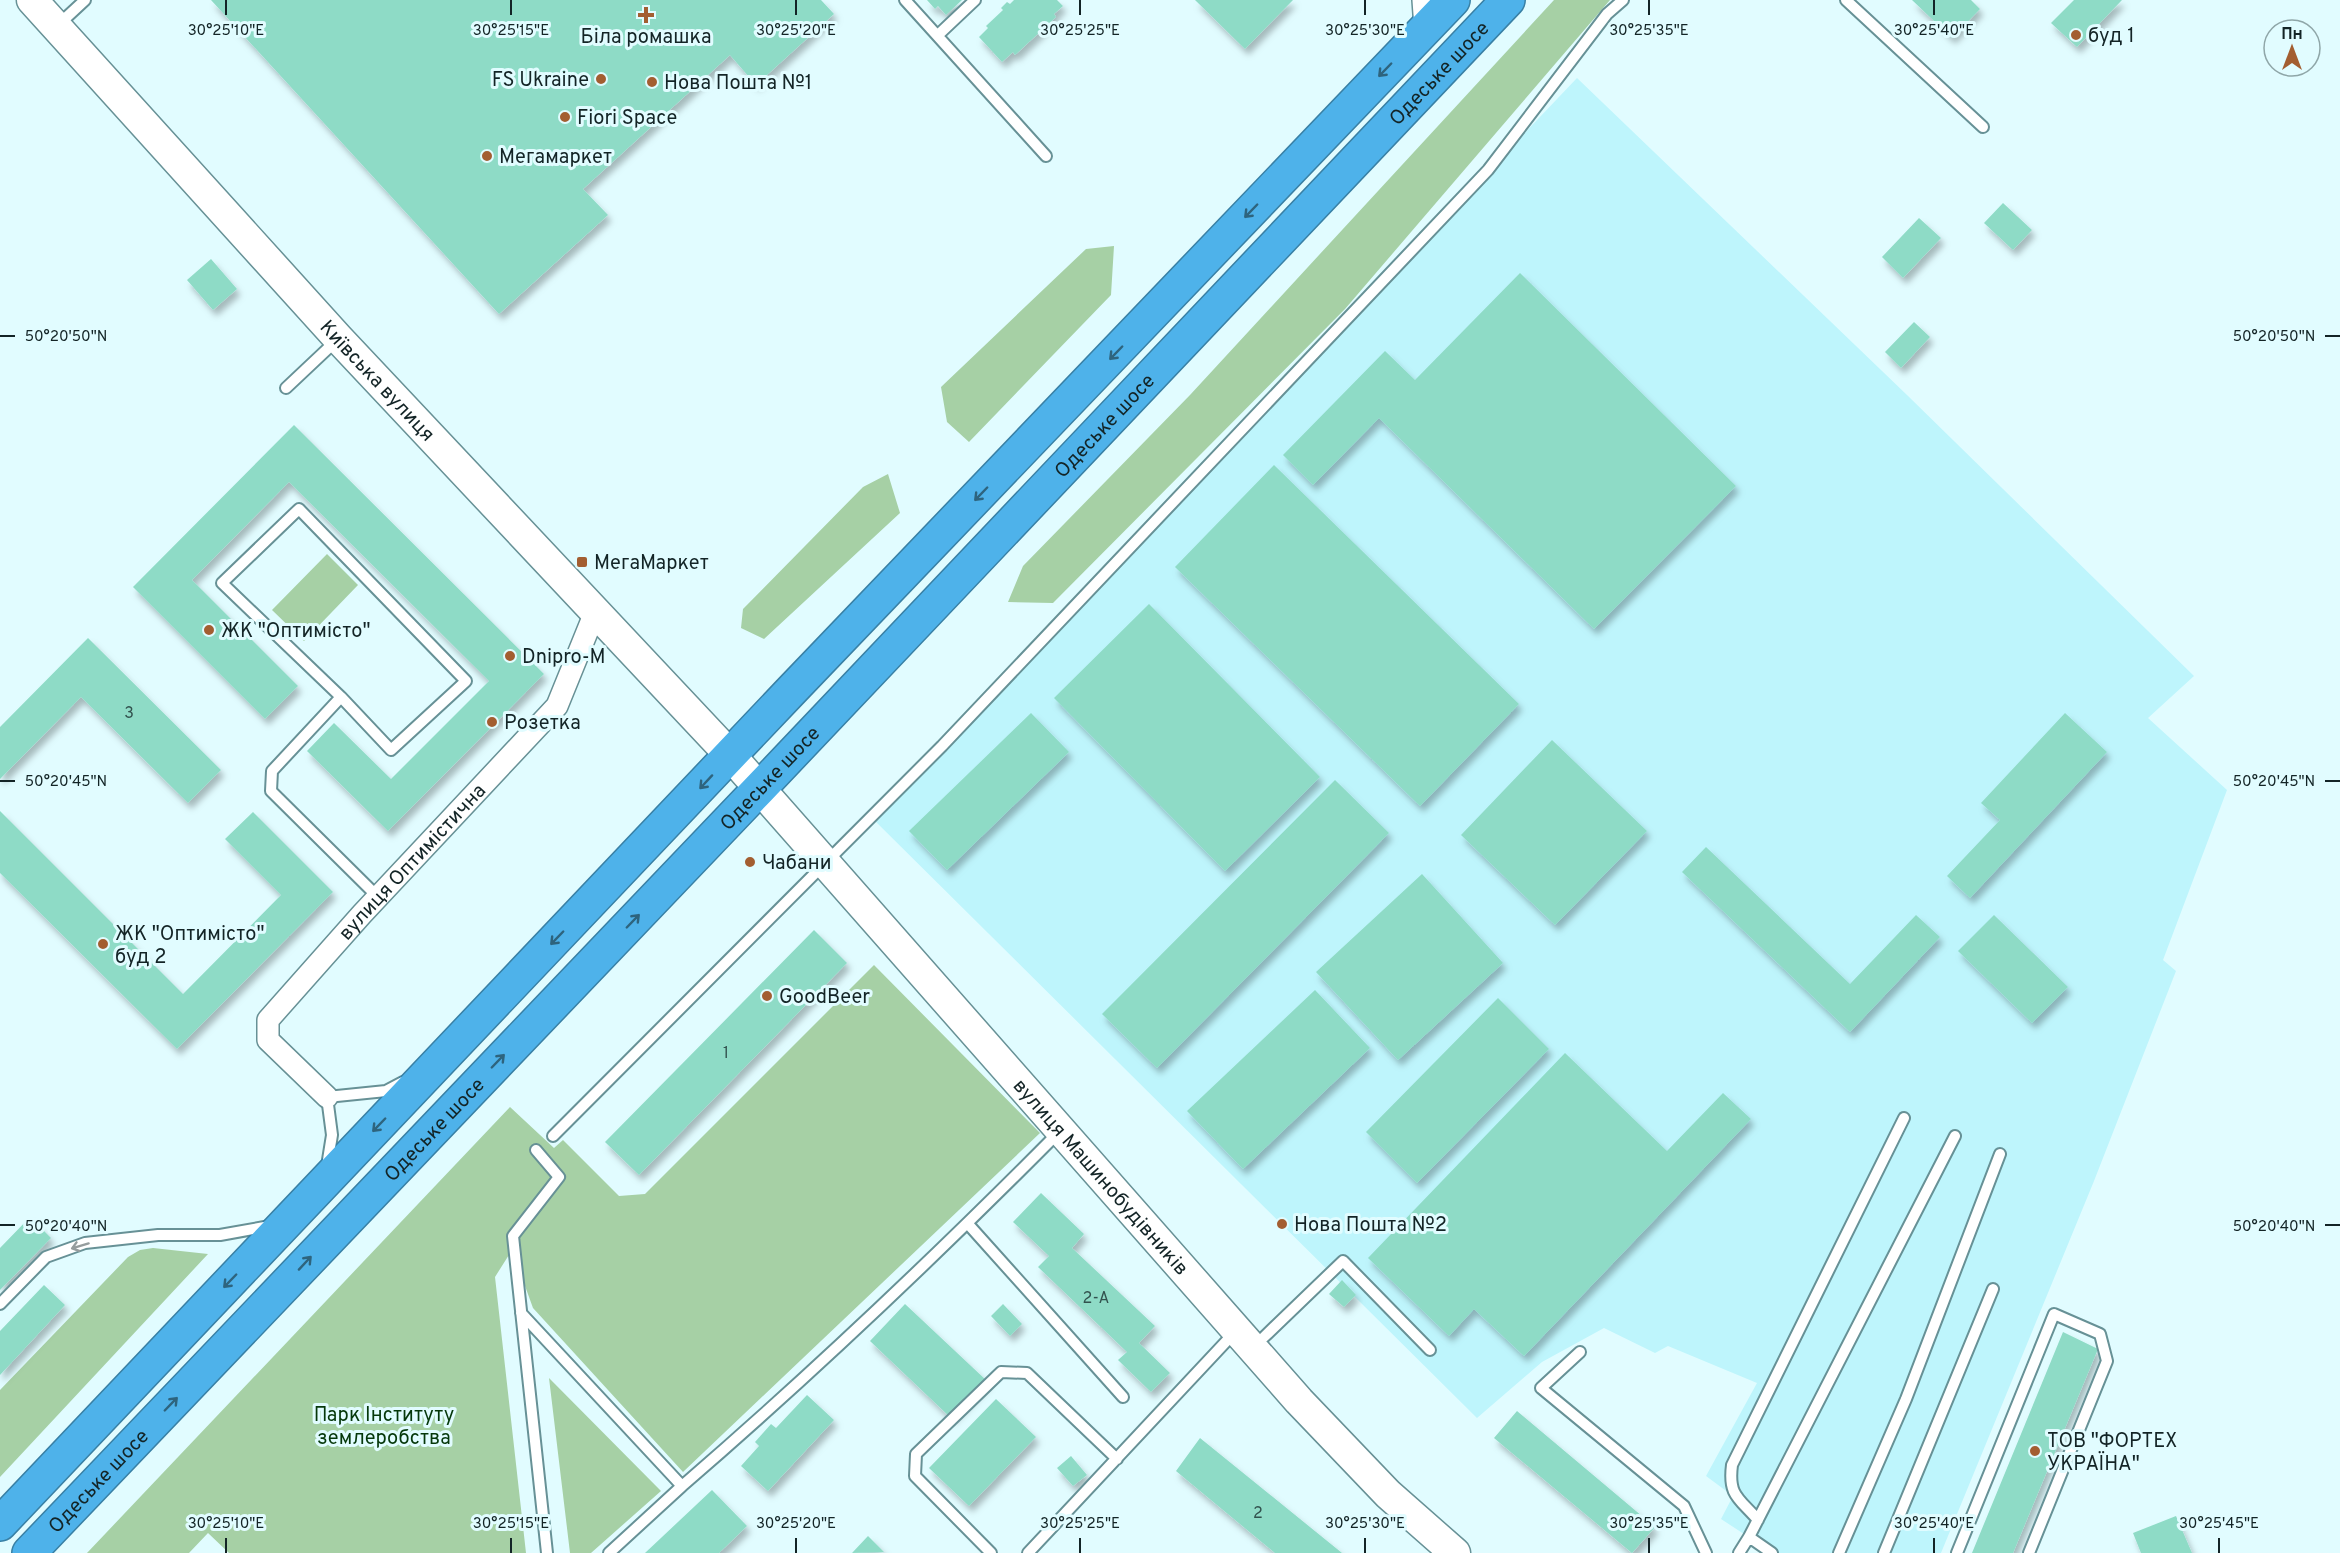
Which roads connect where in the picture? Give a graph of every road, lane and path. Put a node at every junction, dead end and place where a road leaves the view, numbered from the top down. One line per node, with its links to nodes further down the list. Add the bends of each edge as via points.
1 (32, 0): 10 (street, Київська вулиця)
2 (85, 0): 10 (lane)
3 (905, 0): 11 (lane)
4 (975, 0): 11 (lane)
5 (1453, 0): 9 (highway, Одеське шосе)
6 (1508, 0): 19 (highway, Одеське шосе)
7 (1623, 0): 20 (lane, via 1607,14 1488,170)
8 (1846, 0): 12 (lane)
9 (1424, 14): 18 (highway, Одеське шосе, one-way to 18)
10 (57, 27): 14 (street, Київська вулиця)
11 (938, 35): 13 (lane)
12 (1983, 127)
13 (1046, 156)
14 (338, 338): 15 (lane); 16 (street, Київська вулиця)
15 (285, 388)
16 (596, 610): 18 (street, Київська вулиця); 21 (street, вулиця Оптимістична, via 557,706)
17 (341, 697): 17 (lane, via 222,583 299,509 466,681 392,750); 21 (lane, via 272,771 271,791)
18 (731, 756): 19 (street, Київська вулиця); 22 (highway, Одеське шосе, one-way to 22)
19 (760, 788): 20 (street, вулиця Машинобудівників); 45 (highway, Одеське шосе, one-way to 19)
20 (826, 864): 25 (street, вулиця Машинобудівників); 26 (lane)
21 (378, 897): 23 (street, вулиця Оптимістична, via 268,1020 268,1040)
22 (438, 1063): 23 (lane, via 386,1091); 30 (highway, Одеське шосе, one-way to 30)
23 (327, 1097): 30 (lane, via 332,1135)
24 (1904, 1118): 42 (lane, via 1732,1465 1732,1490)
25 (1061, 1131): 32 (lane); 36 (street, вулиця Машинобудівників)
26 (553, 1136)
27 (1955, 1136): 42 (lane)
28 (536, 1150): 35 (lane, via 559,1177 513,1236)
29 (2000, 1154): 54 (lane, via 1906,1399)
30 (323, 1184): 31 (highway, Одеське шосе)
31 (285, 1224): 34 (lane, one-way to 34, via 220,1235 158,1235 85,1243 46,1257); 43 (highway, Одеське шосе, one-way to 43)
32 (968, 1224): 39 (lane); 41 (lane)
33 (1994, 1289): 55 (lane)
34 (0, 1304)
35 (521, 1312): 41 (lane); 46 (lane)
36 (1250, 1334): 37 (lane, via 1343,1261); 40 (lane); 50 (street, вулиця Машинобудівників, via 1299,1401 1388,1494)
37 (1430, 1350)
38 (1580, 1352): 51 (lane, via 1541,1388 1684,1506)
39 (1123, 1397)
40 (1117, 1459): 48 (lane, via 1028,1373 1001,1372 916,1454 915,1476); 49 (lane)
41 (682, 1486): 47 (lane)
42 (1758, 1520): 44 (lane)
43 (0, 1524)
44 (1749, 1537): 52 (lane); 53 (lane)
45 (29, 1553)
46 (547, 1553)
47 (609, 1553)
48 (991, 1553)
49 (1028, 1553)
50 (1455, 1553)
51 (1706, 1553)
52 (1739, 1553)
53 (1772, 1553)
54 (1839, 1553)
55 (1884, 1553)
56 (1957, 1553): 57 (lane, via 2054,1314 2100,1334 2107,1361)
57 (2029, 1553)

